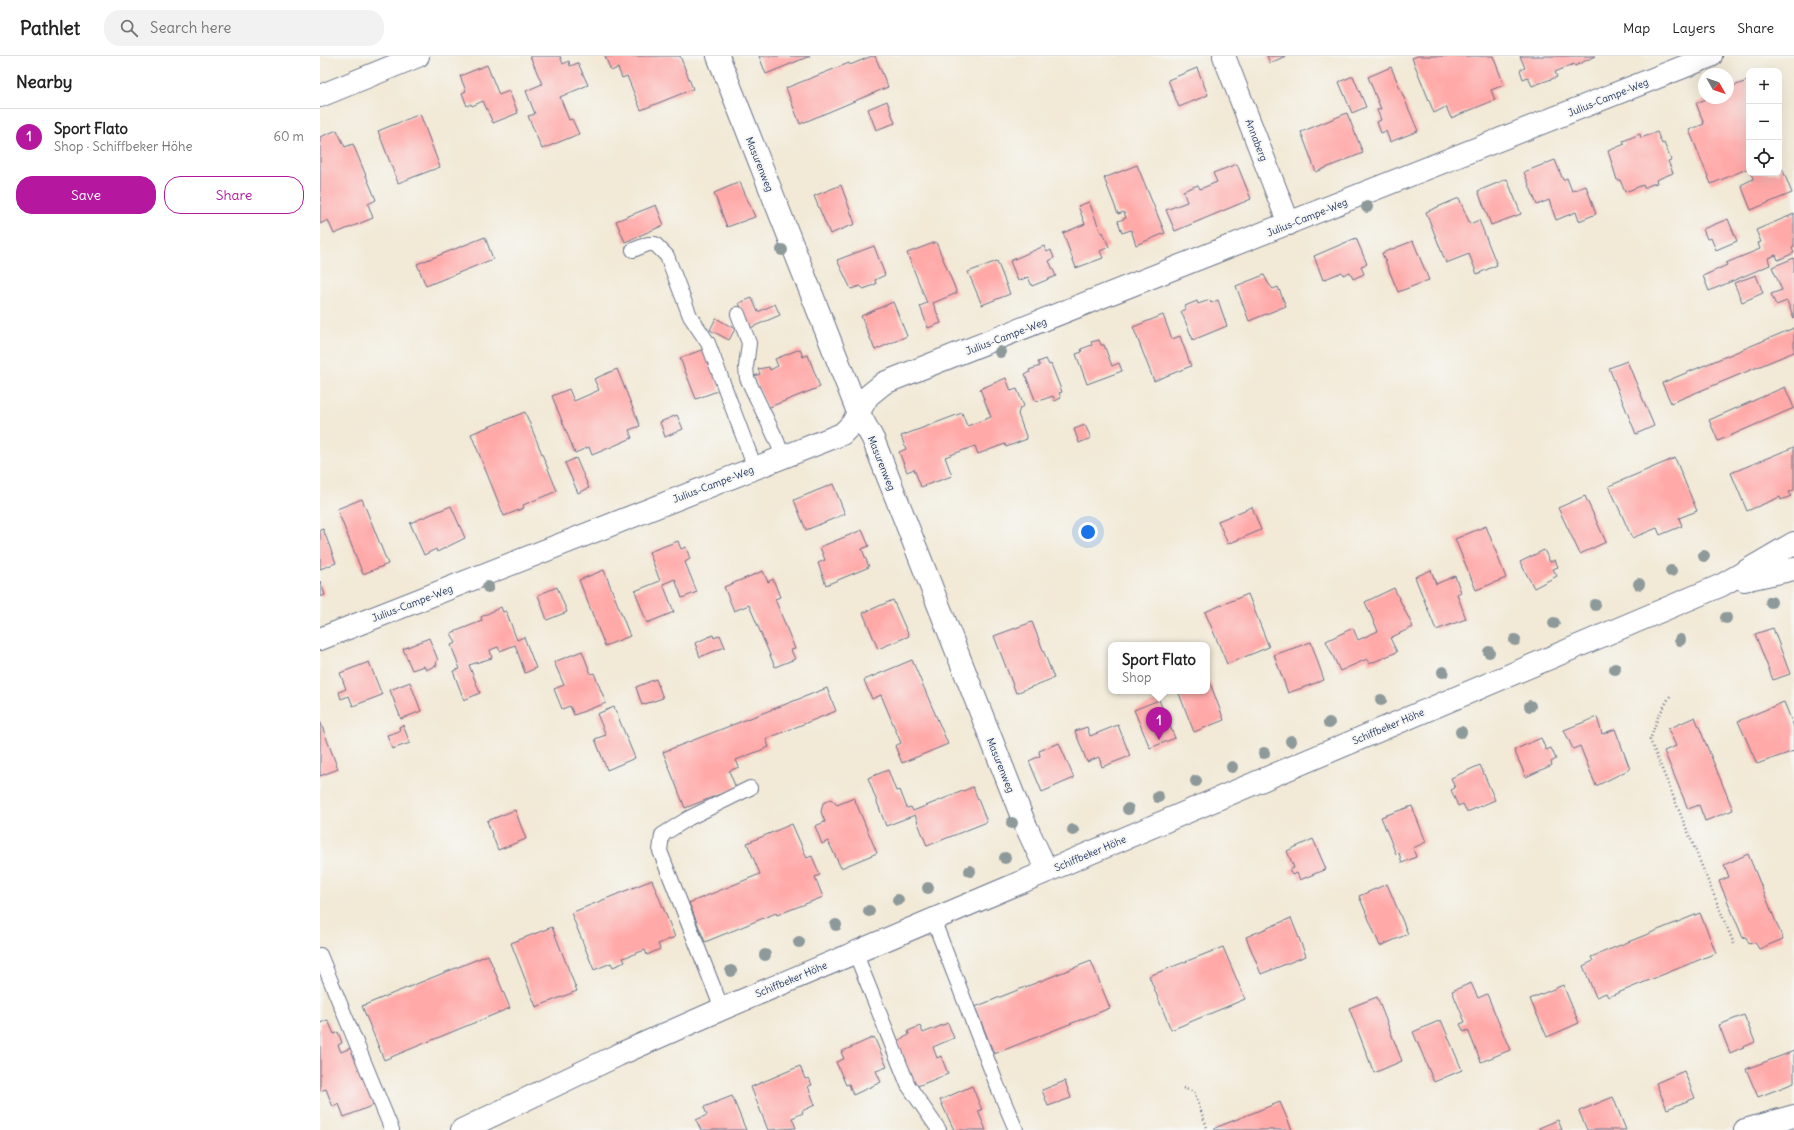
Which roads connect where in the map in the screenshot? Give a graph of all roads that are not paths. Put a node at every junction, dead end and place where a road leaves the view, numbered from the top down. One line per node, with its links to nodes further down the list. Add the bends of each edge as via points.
1 (418, 56): 5 (street)
2 (718, 56): 9 (street, Masurenweg)
3 (1224, 56): 6 (street, Annaberg)
4 (1711, 56): 6 (street, Julius-Campe-Weg)
5 (320, 96)
6 (1289, 224): 9 (street, Julius-Campe-Weg, via 884,383 868,396)
7 (633, 250): 11 (lane, via 655,244 667,256 690,316 708,343)
8 (738, 314): 10 (lane, via 749,343 747,378)
9 (858, 412): 10 (street, Julius-Campe-Weg, via 852,424 842,434); 17 (street, Masurenweg, via 873,439 1024,822)
10 (783, 457): 11 (street, Julius-Campe-Weg)
11 (755, 468): 15 (street, Julius-Campe-Weg)
12 (1794, 543): 14 (street, Schiffbeker Höhe)
13 (1794, 569): 14 (street, Schiffbeker Höhe)
14 (1722, 585): 17 (street, Schiffbeker Höhe)
15 (320, 639)
16 (750, 788): 21 (lane, via 689,818 662,835 660,851)
17 (1047, 871): 18 (street, Schiffbeker Höhe)
18 (933, 919): 19 (street, Schiffbeker Höhe); 26 (lane)
19 (855, 952): 21 (street, Schiffbeker Höhe); 25 (lane, via 908,1085)
20 (320, 955): 23 (lane)
21 (722, 1009): 24 (street, Schiffbeker Höhe, via 618,1055)
22 (1794, 1116): 27 (street)
23 (392, 1130)
24 (462, 1130)
25 (939, 1130)
26 (1016, 1130)
27 (1745, 1130)

